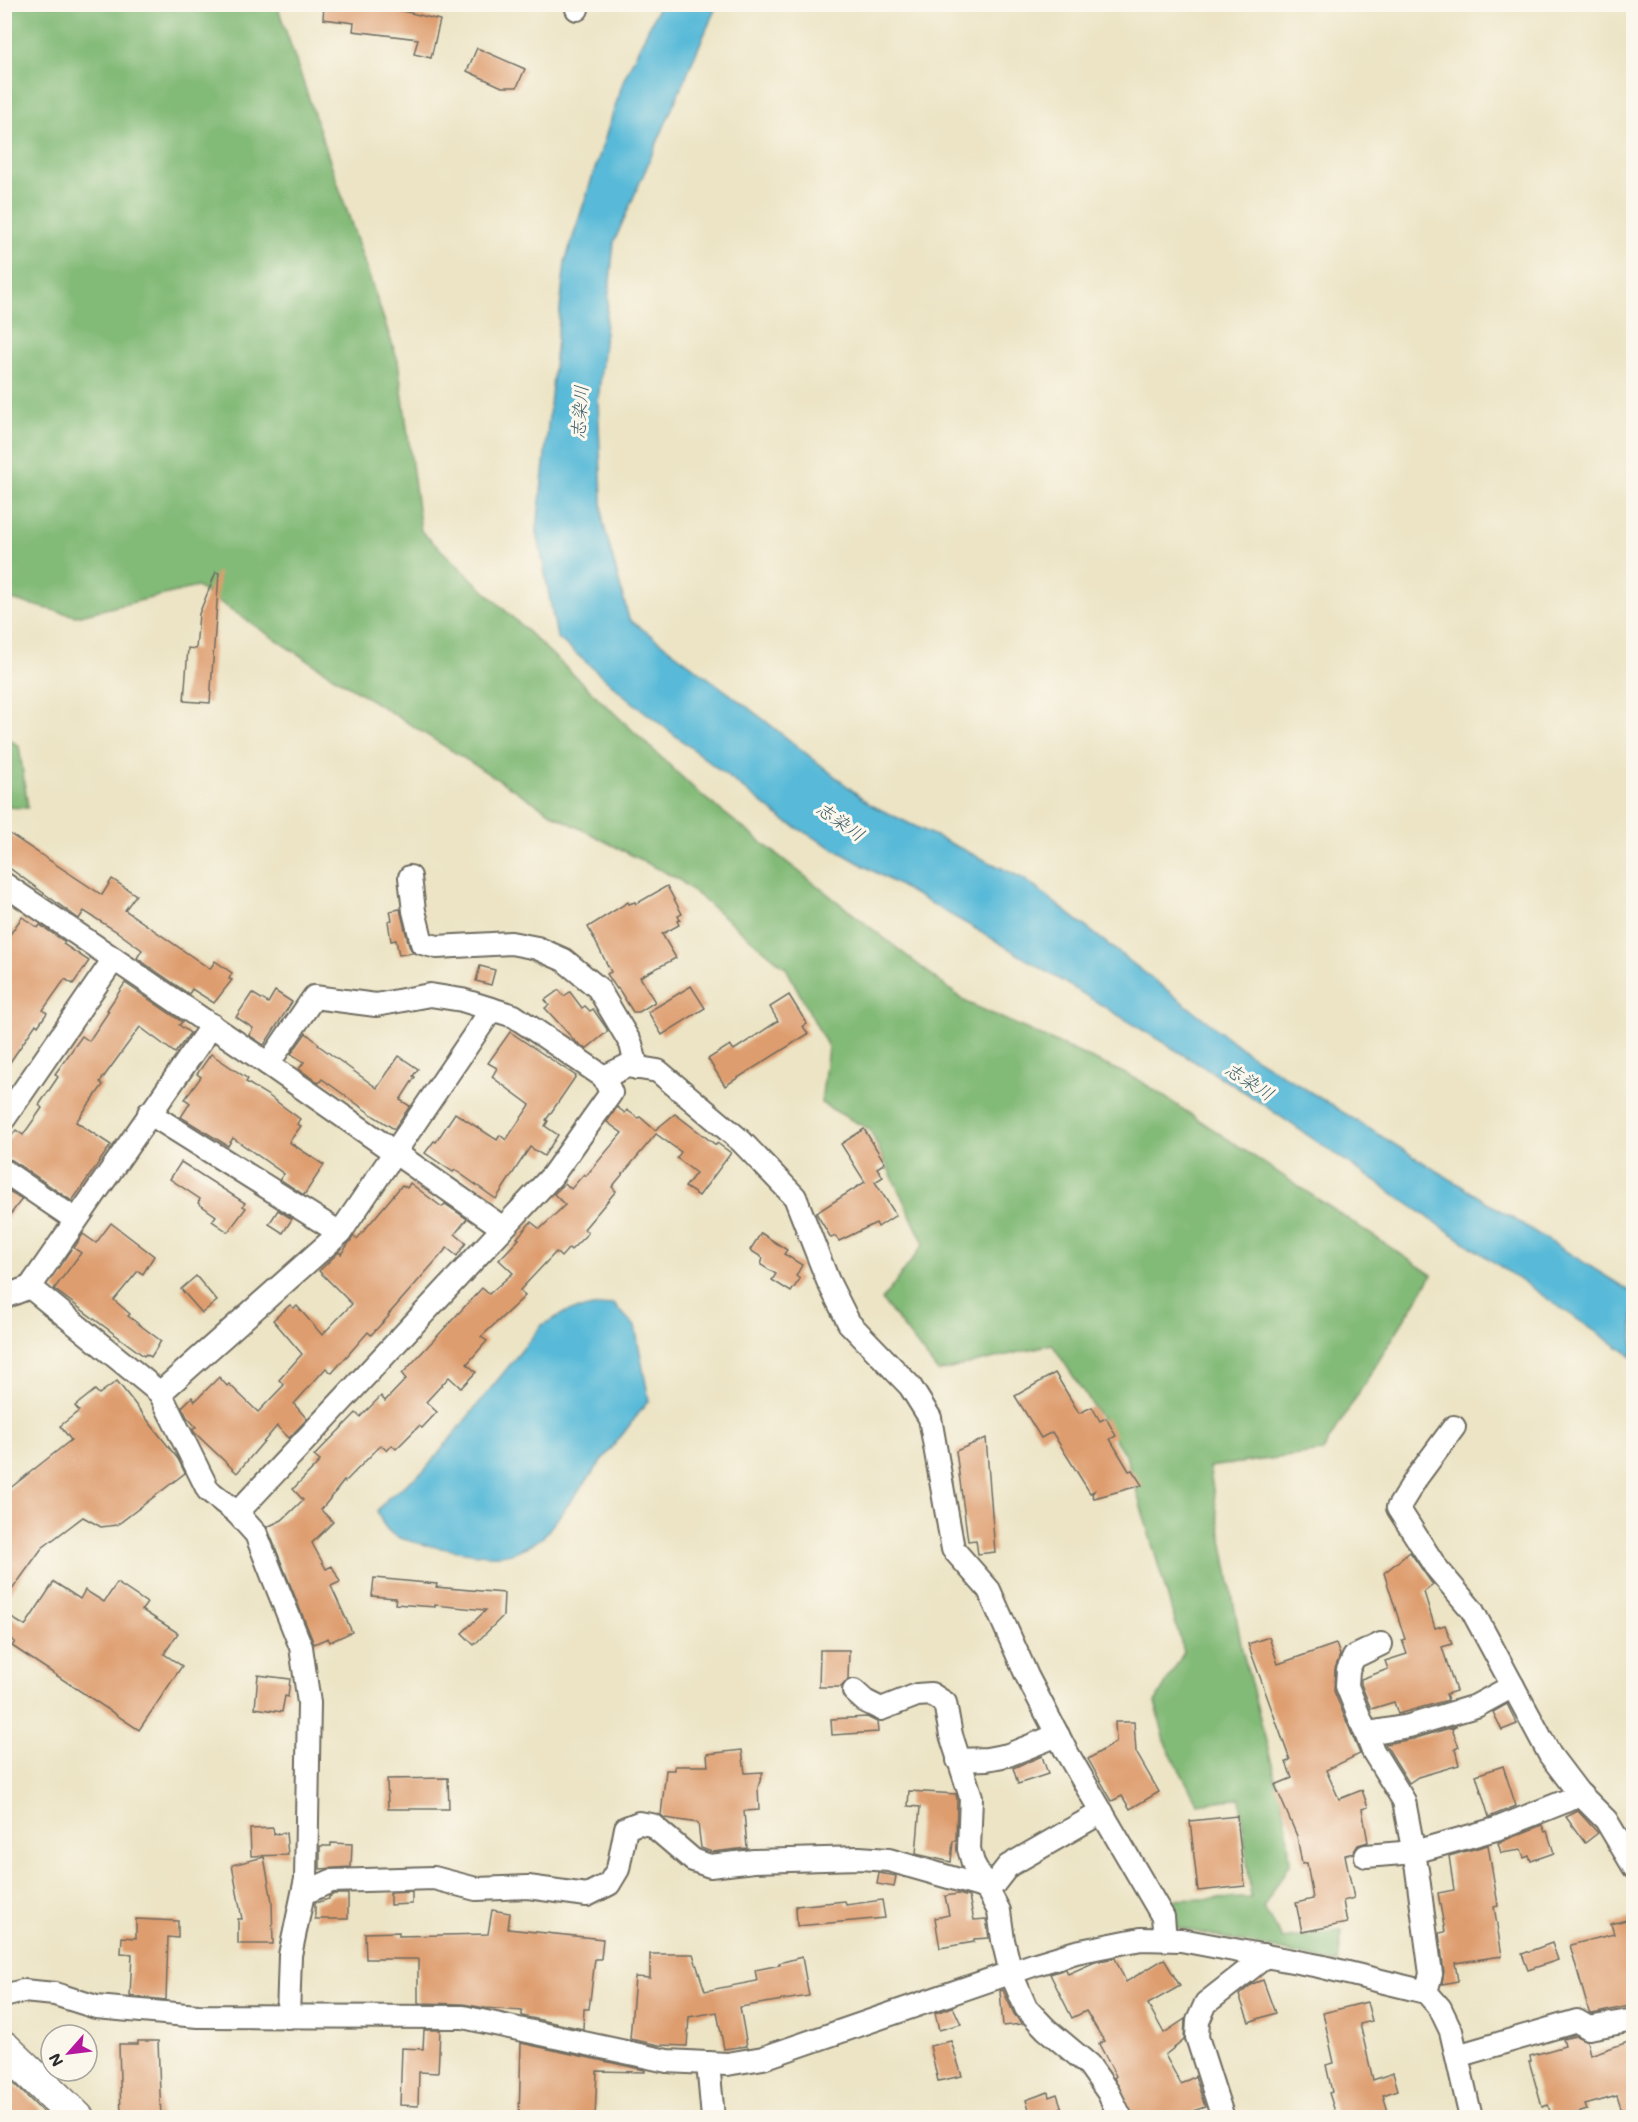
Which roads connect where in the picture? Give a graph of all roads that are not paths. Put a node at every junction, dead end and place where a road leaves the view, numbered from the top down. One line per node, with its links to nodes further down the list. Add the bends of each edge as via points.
1 (410, 877): 7 (street, via 422,943 437,947 511,943 537,948 564,960 598,988 631,1044)
2 (7, 892): 3 (street)
3 (114, 959): 5 (street); 10 (street)
4 (492, 1009): 6 (street, via 430,995 376,1005 314,997); 8 (street, via 514,1016); 11 (street)
5 (212, 1025): 6 (street); 9 (street)
6 (268, 1064): 11 (street)
7 (636, 1068): 8 (street, via 627,1066); 24 (street, via 658,1071 741,1141 795,1197 849,1323 910,1386 930,1418 953,1549 989,1590)
8 (604, 1077): 14 (street, via 611,1093 552,1176)
9 (149, 1113): 13 (street); 15 (street)
10 (4, 1119)
11 (395, 1152): 14 (street); 15 (street)
12 (4, 1171): 13 (street)
13 (76, 1220): 16 (street)
14 (503, 1228): 20 (street)
15 (340, 1233): 18 (street)
16 (30, 1287): 17 (street); 18 (street)
17 (4, 1297)
18 (159, 1393): 20 (street, via 208,1490)
19 (1454, 1427): 22 (street, via 1398,1508 1435,1566 1472,1610)
20 (237, 1513): 33 (street, via 256,1534 301,1647 309,1703)
21 (1380, 1644): 25 (street, via 1354,1657 1348,1670 1347,1686)
22 (1513, 1686): 25 (street, via 1476,1706); 27 (street, via 1550,1755)
23 (854, 1691): 26 (street, via 881,1709 917,1695 932,1694 945,1703)
24 (1058, 1735): 26 (street, via 1008,1755); 28 (street)
25 (1367, 1735): 29 (street, via 1404,1801)
26 (958, 1760): 32 (street, via 971,1797 969,1849)
27 (1581, 1795): 29 (street, via 1496,1829); 31 (street, via 1606,1820)
28 (1102, 1812): 32 (street, via 1008,1866); 34 (street, via 1163,1917)
29 (1414, 1852): 30 (street); 37 (street, via 1431,1974)
30 (1366, 1856)
31 (1634, 1867)
32 (987, 1888): 33 (street, via 889,1860 766,1860 710,1866 693,1860 652,1825 639,1822 626,1828 618,1869 609,1884 587,1895 528,1887 477,1889 434,1878 330,1881); 36 (street, via 999,1911)
33 (304, 1890): 39 (street, via 290,1955)
34 (1165, 1939): 35 (street); 36 (street, via 1141,1939 1076,1952)
35 (1264, 1955): 37 (street); 47 (street, via 1206,2003 1198,2021 1197,2037)
36 (1011, 1972): 43 (street, via 763,2058); 46 (street, via 1026,2008 1089,2065)
37 (1426, 1992): 42 (street, via 1440,2008)
38 (4, 1996): 39 (street, via 23,1991 55,1994 96,2007 198,2016)
39 (288, 2017): 43 (street, via 463,2017 667,2061)
40 (1634, 2019): 42 (street, via 1589,2028 1576,2021)
41 (4, 2048): 44 (main road)
42 (1457, 2056): 48 (street)
43 (708, 2063): 45 (street)
44 (77, 2118)
45 (713, 2118)
46 (1121, 2118)
47 (1223, 2118)
48 (1471, 2118)

